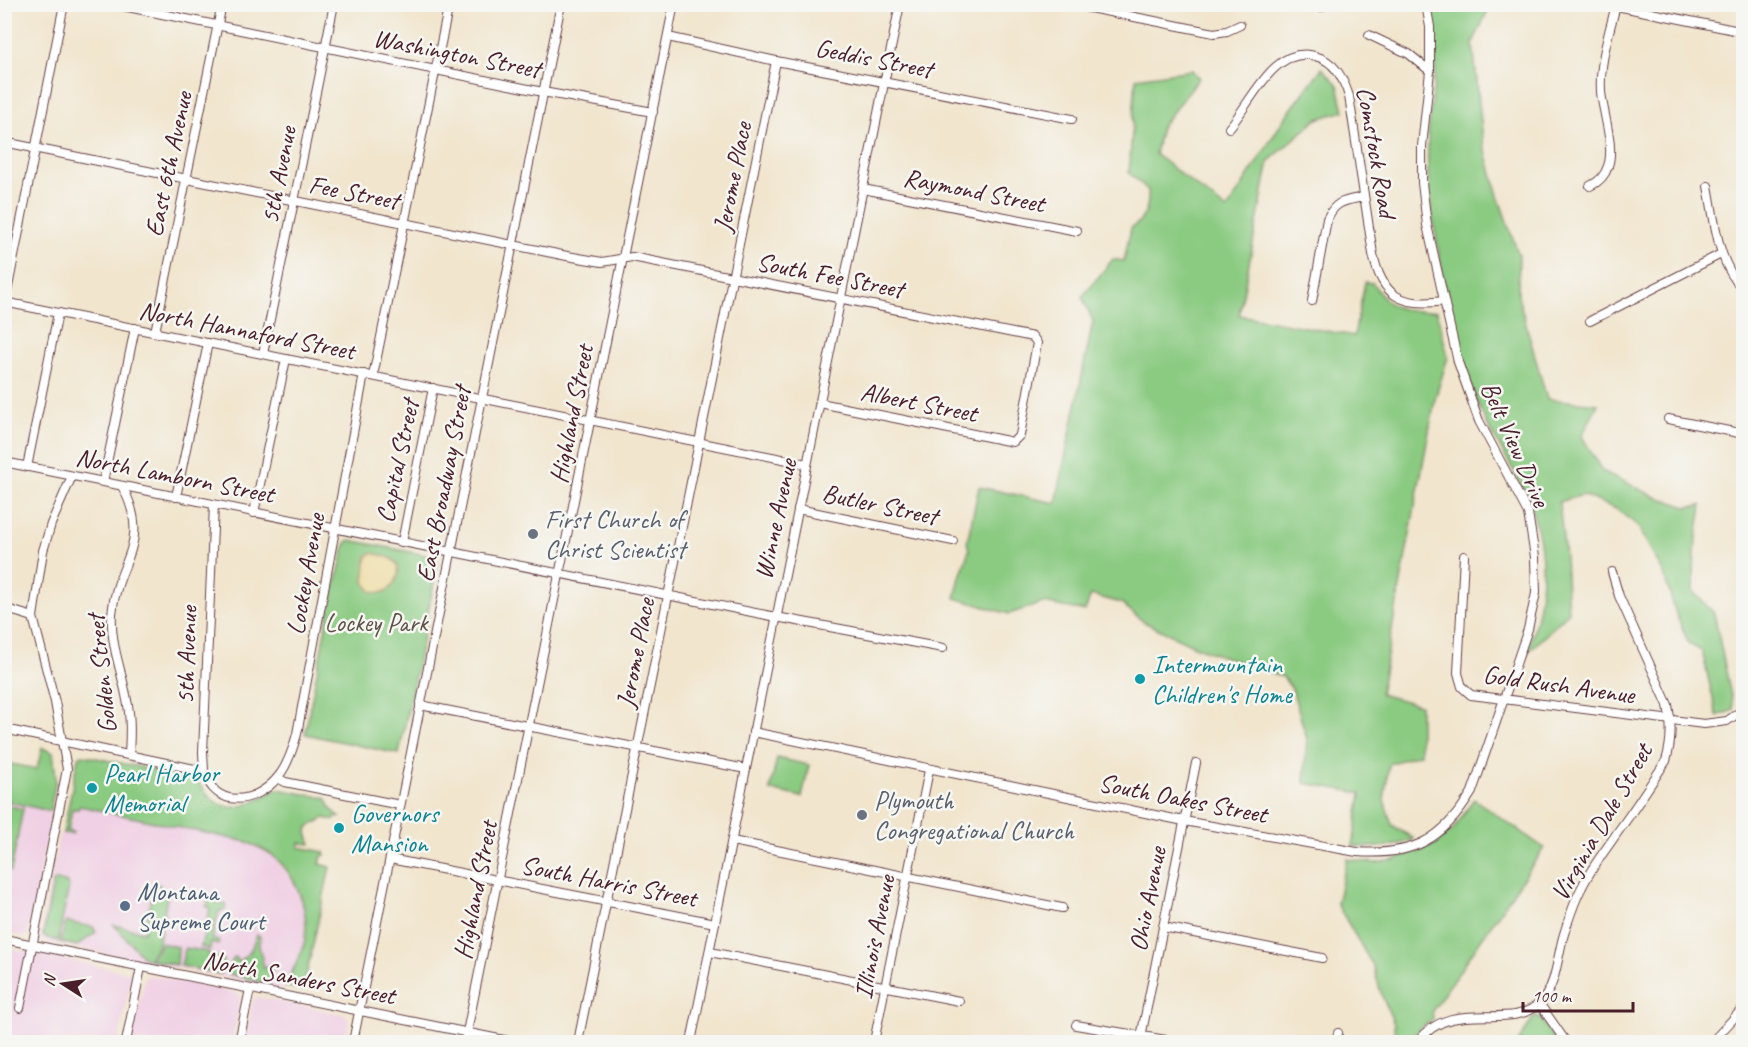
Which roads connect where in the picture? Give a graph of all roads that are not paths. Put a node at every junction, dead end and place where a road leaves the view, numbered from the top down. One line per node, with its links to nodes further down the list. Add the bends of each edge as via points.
1 (64, 4): 27 (street)
2 (113, 4): 12 (street, Washington Street)
3 (222, 4): 12 (street, East 6th Avenue)
4 (334, 4): 17 (street, 5th Avenue)
5 (449, 4): 19 (street, Lockey Avenue)
6 (561, 4): 22 (street, East Broadway Street)
7 (674, 4): 16 (street, Highland Street)
8 (900, 4): 21 (street, Winne Avenue)
9 (1070, 4): 13 (street, via 1214,33)
10 (1426, 4): 20 (street, Belt View Drive)
11 (1613, 5): 14 (street); 29 (street, via 1601,91 1609,165)
12 (217, 26): 17 (street, Washington Street); 28 (street, East 6th Avenue)
13 (1240, 26)
14 (1743, 32)
15 (1369, 35): 20 (street, via 1409,54)
16 (668, 37): 18 (street, Geddis Street); 23 (street, Highland Street)
17 (325, 48): 19 (street, Washington Street); 33 (street, 5th Avenue)
18 (776, 60): 21 (street, Geddis Street); 39 (street, Jerome Place)
19 (435, 70): 22 (street, Washington Street); 34 (street, Lockey Avenue)
20 (1430, 71): 43 (street, Belt View Drive, via 1422,183)
21 (884, 81): 24 (street, Geddis Street); 31 (street, Winne Avenue)
22 (543, 92): 23 (street, Washington Street); 36 (street, East Broadway Street)
23 (653, 112): 38 (street, Highland Street)
24 (1072, 119)
25 (1228, 128): 32 (street, Comstock Road, via 1278,64 1294,55 1319,57 1337,70 1346,88)
26 (4, 142): 27 (street, Fee Street)
27 (36, 149): 28 (street, Fee Street); 44 (street)
28 (187, 179): 33 (street, Fee Street); 48 (street, East 6th Avenue)
29 (1590, 186)
30 (1707, 186): 37 (street)
31 (863, 189): 35 (street, Raymond Street); 41 (street, Winne Avenue)
32 (1364, 197): 42 (street, via 1340,202 1332,209); 43 (street, Comstock Road, via 1376,268 1387,289 1409,302)
33 (294, 201): 34 (street, Fee Street); 50 (street, 5th Avenue)
34 (405, 223): 36 (street, Fee Street); 52 (street, Lockey Avenue)
35 (1077, 231)
36 (513, 245): 38 (street, South Fee Street, via 602,262); 54 (street, East Broadway Street)
37 (1721, 254): 40 (street); 46 (street)
38 (623, 259): 39 (street, South Fee Street, via 632,257); 57 (street, Highland Street)
39 (733, 278): 41 (street, South Fee Street); 59 (street, Jerome Place)
40 (1743, 291)
41 (841, 299): 55 (street, Winne Avenue); 60 (street, South Fee Street, via 1033,337 1037,348 1020,435)
42 (1312, 301)
43 (1444, 301): 83 (street, Belt View Drive, via 1461,372 1479,421 1528,513 1535,557 1536,593)
44 (5, 302): 45 (street, North Hannaford Street)
45 (58, 313): 47 (street, North Hannaford Street); 63 (street)
46 (1590, 321)
47 (135, 328): 48 (street, North Hannaford Street); 65 (street)
48 (155, 332): 49 (street, North Hannaford Street)
49 (208, 343): 50 (street, North Hannaford Street); 67 (street)
50 (263, 354): 51 (street, North Hannaford Street)
51 (286, 359): 52 (street, North Hannaford Street); 70 (street)
52 (369, 375): 53 (street, North Hannaford Street); 71 (street, Lockey Avenue)
53 (433, 388): 54 (street, North Hannaford Street); 73 (street, Capital Street)
54 (482, 398): 57 (street, North Hannaford Street); 74 (street, East Broadway Street)
55 (820, 404): 60 (street, Albert Street); 62 (street, Winne Avenue)
56 (1668, 419): 58 (street)
57 (591, 420): 59 (street, North Hannaford Street); 77 (street, Highland Street)
58 (1743, 434)
59 (699, 442): 62 (street, North Hannaford Street); 78 (street, Jerome Place)
60 (1010, 442)
61 (4, 462): 63 (street, North Lamborn Street)
62 (807, 464): 69 (street, Winne Avenue)
63 (27, 467): 64 (street, North Lamborn Street)
64 (72, 476): 65 (street, North Lamborn Street); 80 (street, via 43,551)
65 (103, 482): 66 (street, North Lamborn Street)
66 (122, 486): 67 (street, North Lamborn Street); 92 (street, Golden Street, via 133,510 135,540 117,587 112,629 128,700)
67 (176, 497): 68 (street, North Lamborn Street)
68 (214, 505): 70 (street, North Lamborn Street); 96 (street, 5th Avenue)
69 (798, 509): 72 (street, Butler Street); 81 (street, Winne Avenue)
70 (254, 513): 71 (street, North Lamborn Street)
71 (336, 529): 73 (street, North Lamborn Street); 97 (street, Lockey Avenue, via 297,734)
72 (953, 541)
73 (402, 542): 74 (street, North Lamborn Street)
74 (451, 552): 77 (street, North Lamborn Street); 84 (street, East Broadway Street)
75 (1464, 556): 83 (street, Gold Rush Avenue, via 1458,673 1462,687 1471,695)
76 (1612, 572): 86 (street, Virginia Dale Street)
77 (560, 574): 78 (street, North Lamborn Street); 87 (street, Highland Street)
78 (668, 595): 81 (street, North Lamborn Street); 91 (street, Jerome Place)
79 (4, 608): 80 (street)
80 (33, 617): 90 (street, via 56,702)
81 (776, 617): 82 (street, North Lamborn Street); 89 (street, Winne Avenue)
82 (943, 648)
83 (1505, 698): 86 (street, Gold Rush Avenue); 101 (street, Belt View Drive, via 1472,792 1439,833 1418,846 1381,854)
84 (420, 705): 87 (street); 98 (street, East Broadway Street)
85 (1743, 710): 86 (street, Gold Rush Avenue, via 1727,721 1704,724)
86 (1671, 720): 117 (street, Virginia Dale Street, via 1666,761 1583,885 1550,988)
87 (529, 727): 91 (street); 104 (street, Highland Street)
88 (4, 729): 90 (street)
89 (753, 732): 94 (street, Winne Avenue); 95 (street, South Oakes Street)
90 (62, 741): 92 (street); 110 (street, via 67,768)
91 (637, 748): 94 (street); 105 (street, Jerome Place)
92 (129, 755): 96 (street)
93 (1196, 763): 99 (street, Ohio Avenue)
94 (746, 769): 100 (street, Winne Avenue)
95 (929, 770): 99 (street, South Oakes Street); 103 (street, Illinois Avenue)
96 (204, 771): 97 (street, via 214,790 231,800 248,797)
97 (278, 778): 98 (street)
98 (400, 805): 102 (street, East Broadway Street)
99 (1184, 821): 101 (street, South Oakes Street); 108 (street, Ohio Avenue)
100 (732, 842): 103 (street); 107 (street, Winne Avenue)
101 (1357, 852)
102 (390, 859): 104 (street, South Harris Street); 120 (street, East Broadway Street)
103 (907, 878): 106 (street); 114 (street, Illinois Avenue)
104 (498, 880): 105 (street, South Harris Street); 122 (street, Highland Street)
105 (607, 902): 107 (street, South Harris Street); 128 (street, Jerome Place)
106 (1062, 908)
107 (714, 923): 111 (street, Winne Avenue)
108 (1163, 927): 112 (street); 123 (street, Ohio Avenue)
109 (4, 939): 110 (street, North Sanders Street)
110 (33, 945): 113 (street, North Sanders Street); 119 (street)
111 (710, 952): 114 (street); 129 (street, Winne Avenue)
112 (1322, 958)
113 (141, 967): 115 (street, North Sanders Street); 124 (street)
114 (886, 987): 116 (street); 130 (street, Illinois Avenue)
115 (250, 989): 120 (street, North Sanders Street); 125 (street)
116 (959, 1001)
117 (1539, 1003): 132 (street, via 1514,1014 1466,1016 1441,1022); 133 (street)
118 (1743, 1007): 134 (street)
119 (20, 1008)
120 (359, 1011): 122 (street, North Sanders Street); 126 (street, East Broadway Street)
121 (1076, 1025): 123 (street)
122 (466, 1038): 127 (street, North Sanders Street)
123 (1141, 1039): 131 (street)
124 (126, 1042)
125 (239, 1042)
126 (353, 1042)
127 (514, 1042)
128 (578, 1042)
129 (691, 1042)
130 (874, 1042)
131 (1178, 1042)
132 (1418, 1042)
133 (1566, 1042)
134 (1712, 1042)

